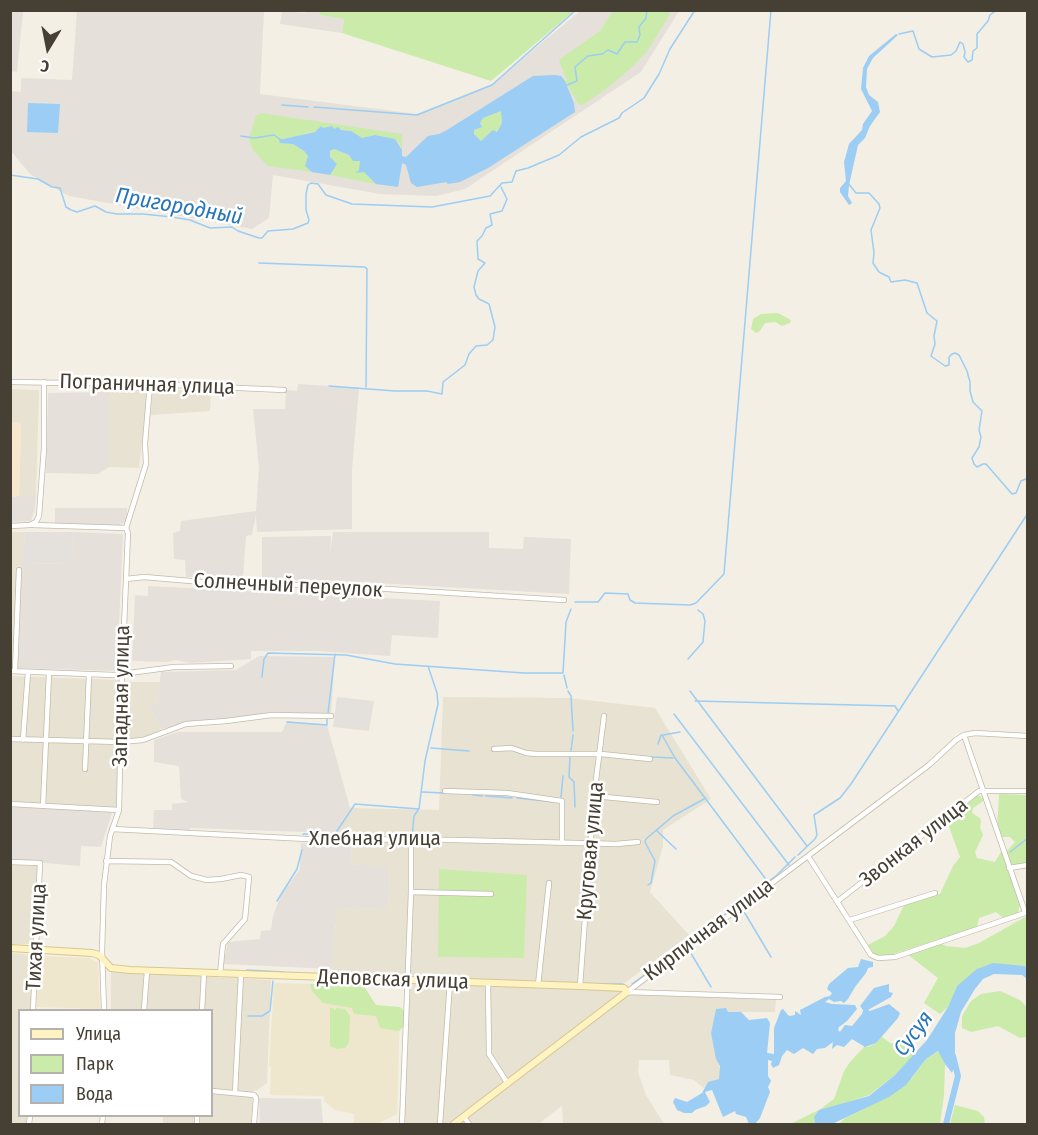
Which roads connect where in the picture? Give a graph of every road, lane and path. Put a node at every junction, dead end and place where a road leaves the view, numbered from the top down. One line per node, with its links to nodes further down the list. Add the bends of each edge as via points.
1 (10, 382): 2 (street, Пограничная улица)
2 (44, 382): 3 (street, Пограничная улица); 5 (street, via 41,501 36,522)
3 (150, 384): 4 (street, Пограничная улица); 7 (street, Западная улица, via 146,464)
4 (284, 390)
5 (30, 525): 6 (street); 7 (street)
6 (10, 526)
7 (126, 528): 9 (street, Западная улица)
8 (19, 570): 12 (street)
9 (126, 579): 10 (street, Солнечный переулок, via 339,586); 15 (street, Западная улица)
10 (564, 600)
11 (231, 666): 15 (street, via 174,667)
12 (13, 671): 13 (street)
13 (28, 672): 14 (street); 22 (street)
14 (49, 673): 16 (street); 23 (street)
15 (122, 674): 16 (street); 25 (street, Западная улица)
16 (89, 675): 24 (street)
17 (331, 716): 25 (street, via 272,715 186,724 143,740)
18 (604, 716): 27 (street, Круговая улица)
19 (964, 735): 20 (street); 30 (street); 43 (street, Кирпичная улица)
20 (1028, 736)
21 (10, 739): 22 (street)
22 (23, 740): 23 (street)
23 (45, 741): 24 (street); 36 (street)
24 (87, 741): 25 (street); 29 (street)
25 (121, 742): 37 (street, Западная улица)
26 (495, 749): 27 (street, via 512,748 536,754)
27 (601, 754): 28 (street); 33 (street, Круговая улица)
28 (650, 759)
29 (85, 769)
30 (984, 790): 32 (street, Звонкая улица); 47 (street); 52 (street, Звонкая улица)
31 (445, 791): 41 (street, via 507,793 562,801)
32 (1028, 791)
33 (594, 796): 34 (street); 42 (street, Круговая улица)
34 (657, 802)
35 (10, 804): 36 (street)
36 (43, 806): 37 (street)
37 (118, 810): 38 (street, Западная улица)
38 (112, 829): 39 (street, Хлебная улица); 44 (street, Западная улица)
39 (411, 841): 41 (street, Хлебная улица); 49 (street)
40 (638, 842): 42 (street, Хлебная улица)
41 (562, 843): 42 (street, Хлебная улица)
42 (590, 844): 66 (street, Круговая улица)
43 (808, 856): 52 (street); 67 (street, Кирпичная улица)
44 (106, 861): 57 (street, Западная улица); 60 (street, via 171,862 197,879 249,877 245,919 224,944)
45 (10, 862): 56 (street, Тихая улица, via 40,863)
46 (1028, 865): 47 (street)
47 (1009, 868): 53 (street)
48 (549, 883): 65 (street)
49 (411, 892): 51 (street); 62 (street)
50 (935, 893): 54 (street)
51 (491, 894)
52 (838, 901): 54 (street)
53 (1026, 912): 54 (street, via 895,957 878,958 871,955)
54 (850, 920)
55 (10, 948): 56 (street, Деповская улица)
56 (36, 950): 57 (street, Деповская улица, via 92,953); 69 (street, Тихая улица)
57 (102, 959): 58 (street, Деповская улица, via 115,969); 70 (street, Западная улица)
58 (147, 971): 59 (street, Деповская улица); 71 (street)
59 (204, 973): 60 (street, Деповская улица); 72 (street)
60 (220, 974): 61 (street, Деповская улица)
61 (241, 974): 62 (street, Деповская улица); 75 (street)
62 (407, 980): 63 (street, Деповская улица); 78 (street)
63 (450, 982): 64 (street, Деповская улица); 79 (street)
64 (488, 983): 65 (street, Деповская улица); 73 (street, via 489,1053)
65 (538, 985): 66 (street, Деповская улица)
66 (580, 986): 67 (street, Деповская улица, via 624,988)
67 (627, 992): 68 (street, Деповская улица); 73 (street, Кирпичная улица)
68 (780, 997)
69 (33, 1009)
70 (104, 1009)
71 (144, 1009)
72 (202, 1009)
73 (508, 1084): 76 (street, Кирпичная улица)
74 (213, 1091): 75 (street)
75 (235, 1093): 77 (street, via 256,1098)
76 (464, 1117): 80 (street, Кирпичная улица); 81 (street)
77 (254, 1125)
78 (402, 1125)
79 (440, 1125)
80 (454, 1125)
81 (469, 1125)

